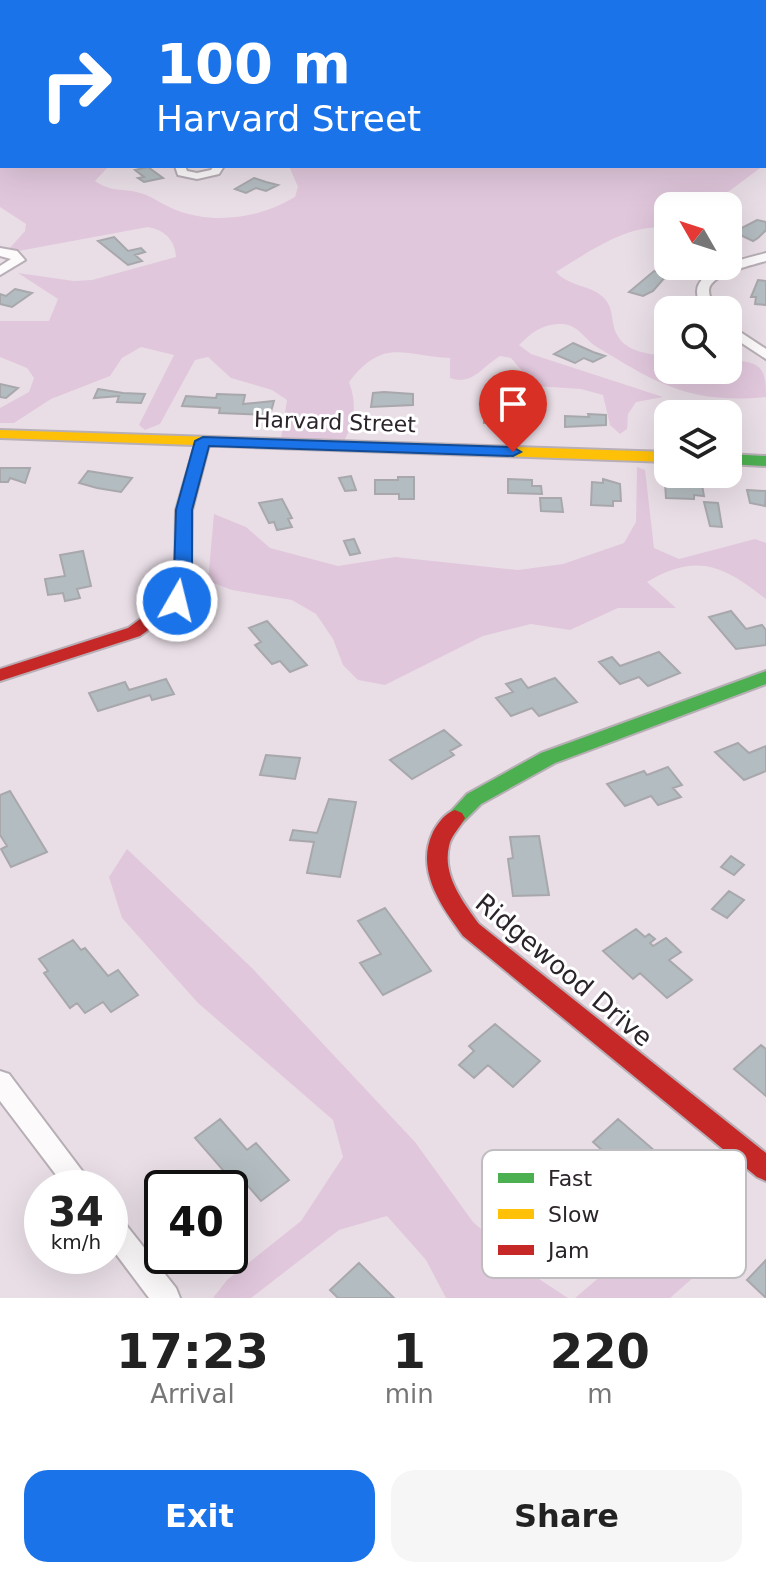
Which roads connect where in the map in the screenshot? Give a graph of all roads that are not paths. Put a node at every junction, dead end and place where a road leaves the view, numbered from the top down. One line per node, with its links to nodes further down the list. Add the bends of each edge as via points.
1 (181, 168): 2 (street, via 184,174 201,176)
2 (218, 168)
3 (0, 252): 5 (street, via 19,260)
4 (766, 257): 6 (street, via 714,275)
5 (0, 271)
6 (704, 296)
7 (742, 338): 8 (street)
8 (766, 355)
9 (0, 434): 10 (street, Harvard Street)
10 (203, 441): 11 (street, Harvard Street); 14 (street, via 184,510 183,577 177,601 134,632)
11 (654, 457)
12 (742, 460): 13 (street)
13 (766, 461)
14 (0, 675)
15 (766, 677): 17 (street, Ridgewood Drive, via 552,756 490,785 454,815 436,857 441,890 471,930)
16 (0, 1082): 20 (street)
17 (743, 1150)
18 (746, 1153): 19 (street, Ridgewood Drive)
19 (766, 1169)
20 (68, 1170)
21 (128, 1248): 22 (street)
22 (166, 1298)

